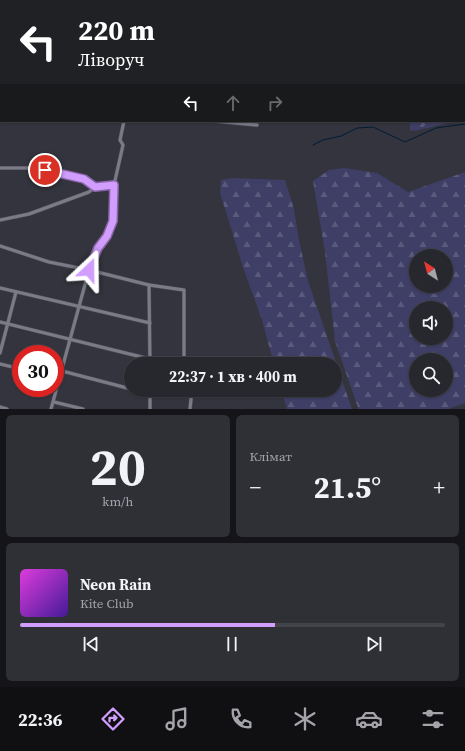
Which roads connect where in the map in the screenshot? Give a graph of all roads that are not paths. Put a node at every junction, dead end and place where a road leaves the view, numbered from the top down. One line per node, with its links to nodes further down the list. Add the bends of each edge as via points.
1 (124, 122): 5 (street, via 120,140 123,145)
2 (225, 122): 3 (street)
3 (257, 125)
4 (0, 168): 6 (street, via 32,168 84,179)
5 (114, 185): 6 (street); 9 (street, via 113,221)
6 (95, 187): 7 (street, via 89,192 29,214)
7 (0, 220)
8 (0, 246): 9 (street, via 49,262)
9 (89, 270): 10 (street); 13 (street)
10 (150, 285): 15 (street); 21 (street, via 184,290)
11 (0, 288): 12 (street)
12 (16, 292): 13 (street); 16 (street)
13 (79, 306): 15 (street); 17 (street)
14 (0, 322): 16 (street)
15 (150, 323): 20 (street)
16 (8, 324): 17 (street); 18 (street)
17 (69, 340): 19 (street); 22 (street)
18 (0, 354)
19 (132, 357)
20 (150, 357)
21 (184, 357)
22 (64, 362)
23 (0, 364): 24 (street)
24 (12, 367)
25 (64, 372): 26 (street)
26 (124, 387)
27 (55, 397): 30 (street)
28 (150, 397): 35 (street)
29 (191, 397): 36 (street)
30 (54, 402): 33 (street); 34 (street)
31 (0, 408): 32 (street)
32 (7, 409)
33 (52, 409)
34 (84, 409)
35 (150, 409)
36 (190, 409)

